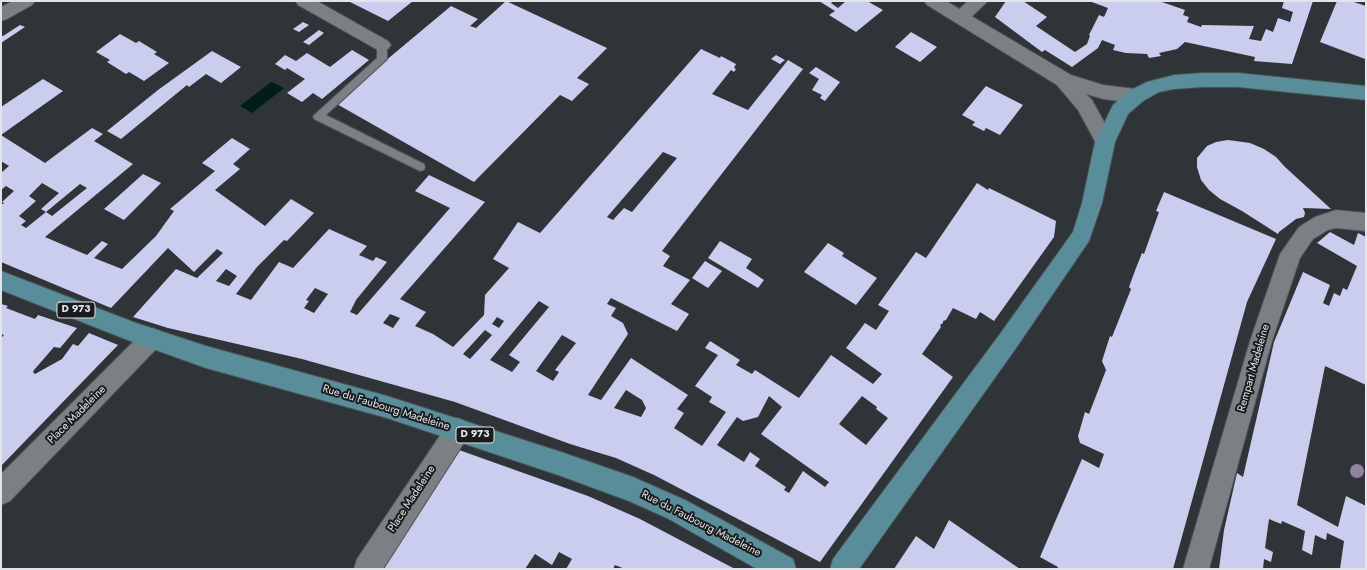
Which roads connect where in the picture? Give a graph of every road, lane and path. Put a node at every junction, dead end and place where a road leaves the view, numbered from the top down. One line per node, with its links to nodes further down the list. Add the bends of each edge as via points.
1 (26, 1): 5 (street)
2 (304, 1): 7 (street)
3 (934, 1): 6 (street)
4 (979, 1): 6 (street)
5 (1, 15)
6 (960, 17): 8 (street)
7 (382, 45): 12 (lane, via 382,59 318,116)
8 (1064, 80): 10 (street, via 1103,92); 11 (street, via 1085,105)
9 (1366, 92): 10 (main road, via 1238,80 1203,80 1174,82 1154,87)
10 (1136, 96): 11 (main road, via 1120,110)
11 (1105, 142): 20 (main road, via 1092,204 1082,235)
12 (420, 167)
13 (1366, 222): 21 (street, Rempart Madeleine, via 1336,219 1322,223 1306,233 1291,254 1261,341)
14 (1, 280): 15 (main road, Rue du Faubourg Madeleine / D 973)
15 (152, 338): 16 (main road, Rue du Faubourg Madeleine / D 973, via 206,357 373,403); 17 (street, Place Madeleine)
16 (458, 430): 18 (street, Place Madeleine); 19 (main road, Rue du Faubourg Madeleine / D 973, via 633,490 676,509)
17 (1, 492)
18 (366, 569)
19 (783, 569)
20 (843, 569)
21 (1196, 569)

